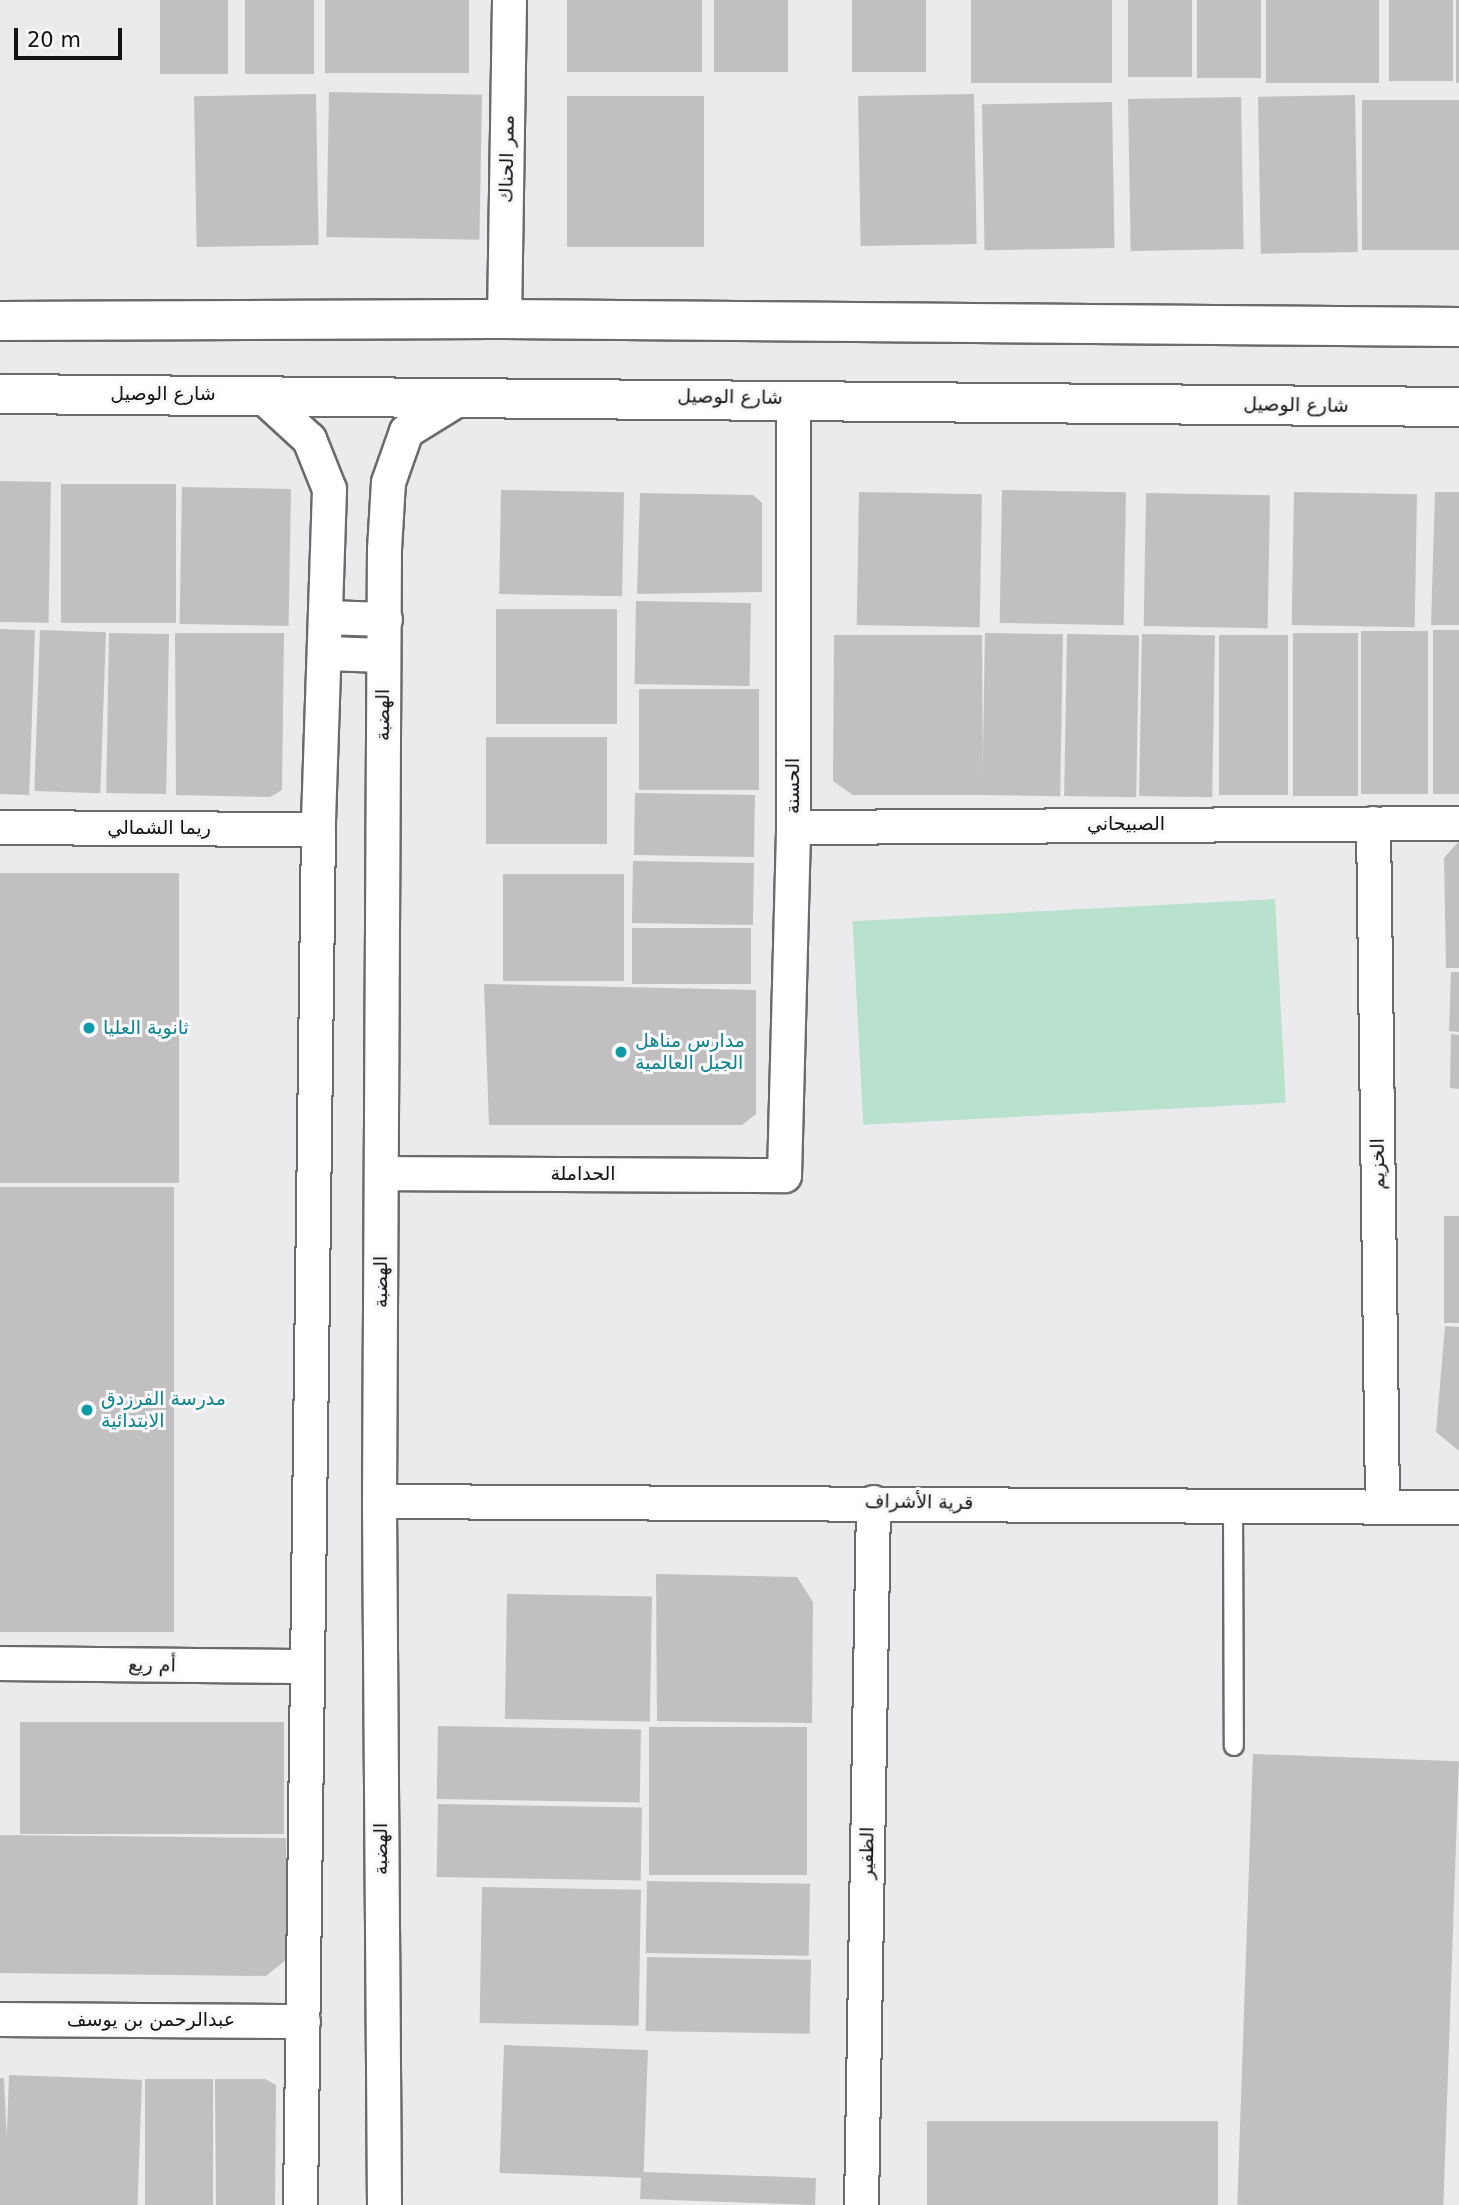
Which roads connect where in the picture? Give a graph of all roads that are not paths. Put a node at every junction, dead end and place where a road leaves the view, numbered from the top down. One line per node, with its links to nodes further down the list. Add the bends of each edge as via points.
1 (509, 0): 2 (street, ممر الحناك)
2 (504, 319): 3 (street); 4 (street)
3 (0, 321)
4 (1459, 327)
5 (0, 394): 6 (street, شارع الوصيل)
6 (260, 394): 7 (street, شارع الوصيل); 10 (street, via 309,439 328,489)
7 (465, 394): 8 (street, شارع الوصيل); 11 (street, الهضبة, via 406,431 388,482)
8 (793, 398): 9 (street, شارع الوصيل); 17 (street, الحسنة)
9 (1459, 407)
10 (325, 617): 11 (street); 12 (street)
11 (385, 619): 13 (street, الهضبة)
12 (326, 653): 13 (street); 18 (street)
13 (383, 655): 19 (street, الهضبة)
14 (1373, 822): 15 (street, الصبيحاني); 17 (street, الصبيحاني); 23 (street, الخزيم)
15 (1459, 823)
16 (0, 827): 18 (street, ريما الشمالي)
17 (793, 827): 20 (street, الحسنة)
18 (318, 829): 27 (street)
19 (382, 1173): 20 (street, الحداملة); 21 (street, الهضبة)
20 (784, 1175)
21 (379, 1501): 22 (street, قرية الأشراف); 32 (street, الهضبة)
22 (873, 1502): 24 (street, قرية الأشراف); 33 (street, الظفير)
23 (1382, 1506): 24 (street, قرية الأشراف); 25 (street, قرية الأشراف)
24 (1233, 1507): 28 (lane)
25 (1459, 1507)
26 (0, 1663): 27 (street, أم ريع)
27 (304, 1666): 30 (street)
28 (1234, 1746)
29 (0, 2019): 30 (street, عبدالرحمن بن يوسف)
30 (303, 2021): 31 (street)
31 (300, 2205)
32 (384, 2205)
33 (861, 2205)

